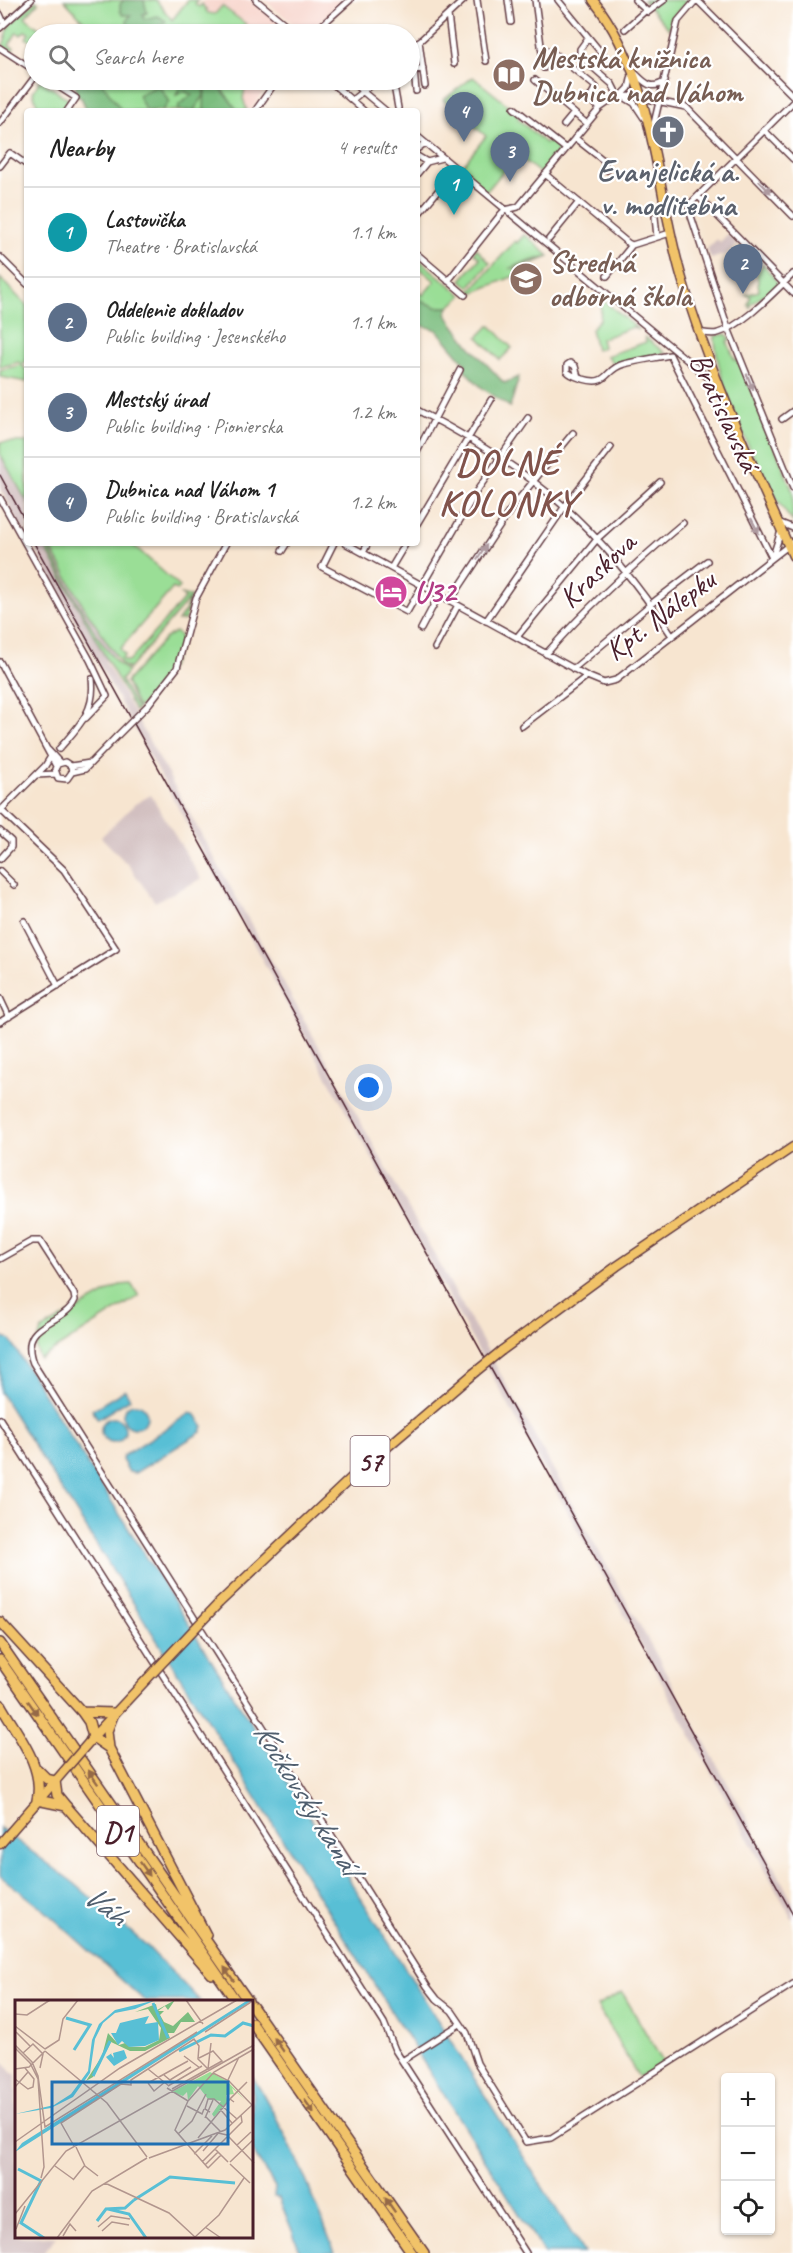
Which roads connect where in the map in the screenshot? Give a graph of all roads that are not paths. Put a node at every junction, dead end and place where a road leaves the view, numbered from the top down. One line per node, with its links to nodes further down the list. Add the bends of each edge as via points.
1 (31, 0): 19 (street)
2 (256, 0): 17 (street)
3 (350, 0): 18 (street)
4 (464, 0): 15 (street)
5 (477, 0): 26 (street)
6 (508, 0): 16 (street)
7 (535, 0): 23 (street)
8 (558, 0): 21 (street)
9 (593, 0): 33 (main road, via 616,31)
10 (635, 0): 13 (street)
11 (664, 0): 13 (street)
12 (697, 0): 35 (street, via 678,21); 46 (street)
13 (645, 11): 20 (street)
14 (0, 14): 19 (street)
15 (448, 15): 22 (street); 28 (street)
16 (511, 22)
17 (285, 24)
18 (323, 24)
19 (2, 25)
20 (625, 29)
21 (588, 38): 29 (street, via 580,52); 29 (street, via 603,55)
22 (420, 40)
23 (541, 47): 31 (street); 57 (street, via 596,87 589,99)
24 (0, 48): 27 (street)
25 (420, 48): 30 (street)
26 (486, 61)
27 (24, 64)
28 (454, 64)
29 (592, 67): 45 (street, via 612,84)
30 (423, 68): 32 (street); 36 (street)
31 (544, 68)
32 (420, 69)
33 (634, 71): 35 (street, via 650,86); 45 (street, via 629,88); 47 (main road)
34 (535, 80): 58 (street)
35 (665, 81): 49 (street)
36 (426, 86)
37 (25, 90): 59 (street)
38 (64, 90): 51 (street, via 76,98)
39 (270, 90): 52 (street)
40 (340, 90): 48 (street)
41 (361, 90): 44 (street)
42 (365, 90): 44 (street)
43 (395, 90): 55 (street)
44 (363, 92): 48 (street); 54 (street)
45 (619, 96): 47 (street); 57 (street); 62 (street, via 634,103)
46 (793, 96)
47 (642, 97): 49 (street); 62 (main road)
48 (352, 100): 53 (street)
49 (660, 101): 65 (street); 72 (street, via 686,108)
50 (793, 102): 63 (street)
51 (69, 108)
52 (257, 108)
53 (361, 108)
54 (382, 108)
55 (398, 108)
56 (514, 108): 69 (street)
57 (600, 108): 60 (street)
58 (574, 113): 60 (street); 61 (street)
59 (0, 123)
60 (587, 124): 64 (street)
61 (564, 125)
62 (648, 126): 65 (main road)
63 (764, 130): 72 (street); 73 (street)
64 (575, 138): 69 (street); 79 (street, via 603,160)
65 (651, 138): 89 (main road)
66 (420, 139): 67 (street, Bratislavská)
67 (425, 143): 68 (street); 71 (street, Bratislavská)
68 (420, 147)
69 (566, 149): 80 (street)
70 (420, 158): 74 (street)
71 (442, 158): 74 (street); 77 (street, Bratislavská)
72 (736, 158): 81 (street); 86 (street, one-way to 86)
73 (793, 159)
74 (426, 162): 78 (street)
75 (24, 163): 76 (street, via 10,153)
76 (0, 166)
77 (456, 169): 84 (street, Bratislavská); 85 (street)
78 (420, 170)
79 (607, 170)
80 (545, 174): 82 (street); 83 (street)
81 (698, 196): 99 (street); 102 (street, via 690,212)
82 (579, 202): 91 (street); 92 (street)
83 (518, 207): 84 (street); 88 (street)
84 (505, 210): 88 (street, Bratislavská); 98 (street)
85 (420, 212)
86 (793, 216)
87 (656, 217): 90 (street)
88 (518, 222): 104 (street, Bratislavská)
89 (670, 233): 90 (street); 103 (main road)
90 (657, 237): 92 (street)
91 (549, 239)
92 (632, 244): 96 (street)
93 (2, 256): 97 (street)
94 (420, 257): 98 (street)
95 (793, 273): 99 (street)
96 (607, 276)
97 (24, 281)
98 (448, 281): 101 (street)
99 (783, 283): 100 (street); 102 (street)
100 (793, 293)
101 (465, 295)
102 (728, 328): 103 (street, via 715,334); 121 (street, one-way to 121)
103 (699, 332): 107 (main road)
104 (672, 352): 106 (street, via 622,364 600,381); 107 (street, Bratislavská); 142 (street, Bratislavská, one-way to 142)
105 (460, 370): 113 (street)
106 (578, 377)
107 (717, 385): 125 (main road)
108 (490, 400): 115 (street)
109 (793, 411): 112 (street)
110 (420, 412): 113 (street)
111 (528, 418): 118 (street)
112 (782, 418)
113 (435, 419): 115 (street); 116 (street)
114 (573, 433): 119 (street)
115 (468, 437): 118 (street); 124 (street)
116 (420, 446)
117 (611, 447): 123 (street)
118 (500, 456): 119 (street); 146 (street)
119 (534, 480): 123 (street); 148 (street, one-way to 119)
120 (660, 482): 129 (street)
121 (793, 488)
122 (0, 498): 130 (street)
123 (565, 506): 129 (street); 151 (street)
124 (420, 519)
125 (777, 521): 127 (street); 128 (main road)
126 (683, 523): 145 (street, Kraskova)
127 (793, 528)
128 (782, 531): 131 (main road); 142 (street)
129 (598, 538): 145 (street); 154 (street)
130 (24, 542)
131 (791, 544): 141 (main road); 142 (street, Kpt. Nálepku)
132 (26, 546): 161 (street, via 107,696)
133 (224, 546): 168 (street, bridge, via 196,598 177,668 148,705 85,769)
134 (285, 546): 139 (street)
135 (332, 546): 146 (street, via 322,567 406,612)
136 (350, 546): 140 (street, Kpt. Nálepku)
137 (366, 546): 140 (street)
138 (404, 546): 144 (street)
139 (282, 551)
140 (363, 553): 144 (street, Kpt. Nálepku)
141 (793, 556)
142 (772, 558): 153 (street, Kpt. Nálepku)
143 (707, 561): 149 (street)
144 (391, 568): 146 (street, Kpt. Nálepku)
145 (626, 570): 149 (street); 156 (street, Kraskova)
146 (422, 586): 147 (street, Kpt. Nálepku)
147 (440, 595): 148 (street, Kpt. Nálepku); 152 (street)
148 (450, 602): 150 (street, Kpt. Nálepku)
149 (651, 603): 153 (street); 158 (street)
150 (458, 605): 151 (street, Kpt. Nálepku); 155 (street)
151 (486, 621): 154 (street, Kpt. Nálepku)
152 (421, 629)
153 (672, 636): 159 (street, Kpt. Nálepku, via 616,680 604,683)
154 (517, 638): 156 (street, Kpt. Nálepku)
155 (435, 648)
156 (546, 654): 158 (street, Kpt. Nálepku)
157 (0, 662): 163 (street)
158 (573, 669): 159 (street, Kpt. Nálepku)
159 (587, 676): 162 (street)
160 (93, 679): 161 (street, via 92,704)
161 (86, 718): 164 (street)
162 (522, 726)
163 (47, 749): 165 (street); 167 (street)
164 (58, 749)
165 (50, 758): 166 (street); 167 (street)
166 (45, 766): 167 (street); 169 (street)
167 (57, 767): 168 (street); 168 (street, via 65,780); 169 (street)
168 (72, 770)
169 (30, 778): 170 (street)
170 (1, 810): 176 (street, via 64,870 116,949)
171 (0, 831): 172 (street, via 11,842)
172 (0, 859)
173 (0, 871): 174 (street)
174 (14, 885)
175 (24, 921): 176 (street)
176 (58, 986): 178 (street)
177 (0, 998): 178 (street)
178 (9, 1017): 179 (street)
179 (0, 1022)
180 (793, 1147): 188 (main road, 57, bridge, via 634,1254 474,1373 350,1479 219,1603)
181 (0, 1259): 202 (street, via 32,1241 40,1241 74,1294 72,1307 34,1333 30,1348 33,1363 426,1986)
182 (0, 1419): 204 (street, via 364,1989)
183 (0, 1622): 187 (highway)
184 (0, 1643): 196 (highway, D1, one-way to 184)
185 (0, 1660): 198 (highway, D1, one-way to 198)
186 (0, 1704): 191 (highway)
187 (82, 1712): 188 (highway); 189 (highway, via 89,1722)
188 (114, 1713): 189 (main road, 57); 190 (highway, via 107,1731)
189 (91, 1739): 190 (highway); 192 (main road, 57, bridge)
190 (109, 1748): 196 (highway, via 203,1924)
191 (36, 1769): 192 (highway, via 47,1779); 193 (highway, via 40,1786)
192 (56, 1779): 193 (main road, 57); 194 (highway, via 55,1788)
193 (35, 1802): 194 (highway); 195 (main road, 57)
194 (66, 1806): 199 (highway)
195 (0, 1844)
196 (210, 1946): 200 (highway, D1, one-way to 196)
197 (793, 1984): 202 (street, via 551,2138 537,2142 526,2142 478,2066)
198 (235, 2000)
199 (235, 2000)
200 (247, 2000)
201 (254, 2009): 206 (highway, one-way to 201)
202 (460, 2024): 204 (street)
203 (254, 2027): 205 (highway, one-way to 205)
204 (402, 2061): 207 (street)
205 (412, 2253)
206 (424, 2253)
207 (526, 2253)

